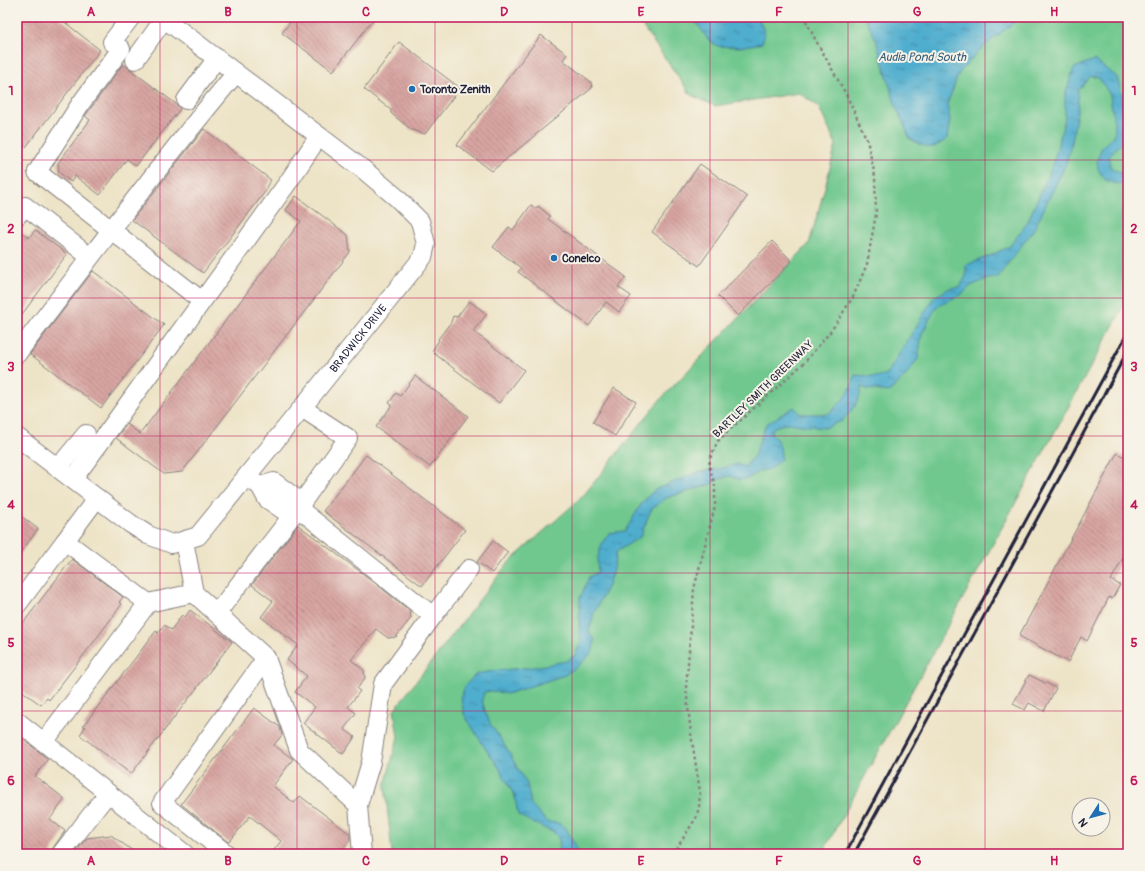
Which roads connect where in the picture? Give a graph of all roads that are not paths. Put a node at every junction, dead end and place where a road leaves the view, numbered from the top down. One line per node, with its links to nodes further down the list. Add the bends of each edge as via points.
1 (131, 17): 9 (street, via 117,45 37,172)
2 (163, 18): 3 (street, BRADWICK DRIVE); 4 (street)
3 (217, 58): 5 (street, BRADWICK DRIVE); 6 (street)
4 (135, 60)
5 (236, 73): 7 (street, BRADWICK DRIVE); 9 (street)
6 (186, 100)
7 (319, 136): 11 (street); 13 (street, BRADWICK DRIVE, via 364,170 420,221 426,244 419,262)
8 (17, 216): 10 (street, via 25,206)
9 (111, 230): 10 (street); 11 (street)
10 (90, 257): 12 (street)
11 (202, 302): 17 (street)
12 (17, 354)
13 (302, 408): 18 (street, BRADWICK DRIVE); 20 (street, via 348,438)
14 (86, 434): 16 (street)
15 (17, 437): 16 (street, BRADWICK DRIVE)
16 (58, 468): 17 (street, BRADWICK DRIVE)
17 (73, 479): 19 (street, BRADWICK DRIVE)
18 (253, 481): 20 (street, via 267,499); 22 (street, BRADWICK DRIVE, via 198,536)
19 (97, 498): 21 (street); 22 (street, BRADWICK DRIVE, via 148,535 172,544)
20 (297, 509): 27 (street); 28 (street)
21 (65, 540): 25 (street); 26 (street)
22 (184, 541): 24 (street)
23 (469, 569): 28 (street)
24 (194, 593): 25 (street); 27 (street)
25 (148, 603): 31 (street)
26 (17, 605)
27 (217, 613): 29 (street)
28 (433, 616): 33 (street, via 383,684 371,762)
29 (266, 658): 33 (street, via 299,750); 36 (street, via 162,803)
30 (17, 721): 31 (street)
31 (44, 742): 32 (street)
32 (108, 793): 34 (street); 35 (street)
33 (358, 805): 37 (street)
34 (61, 854)
35 (185, 854)
36 (227, 854)
37 (362, 854)

